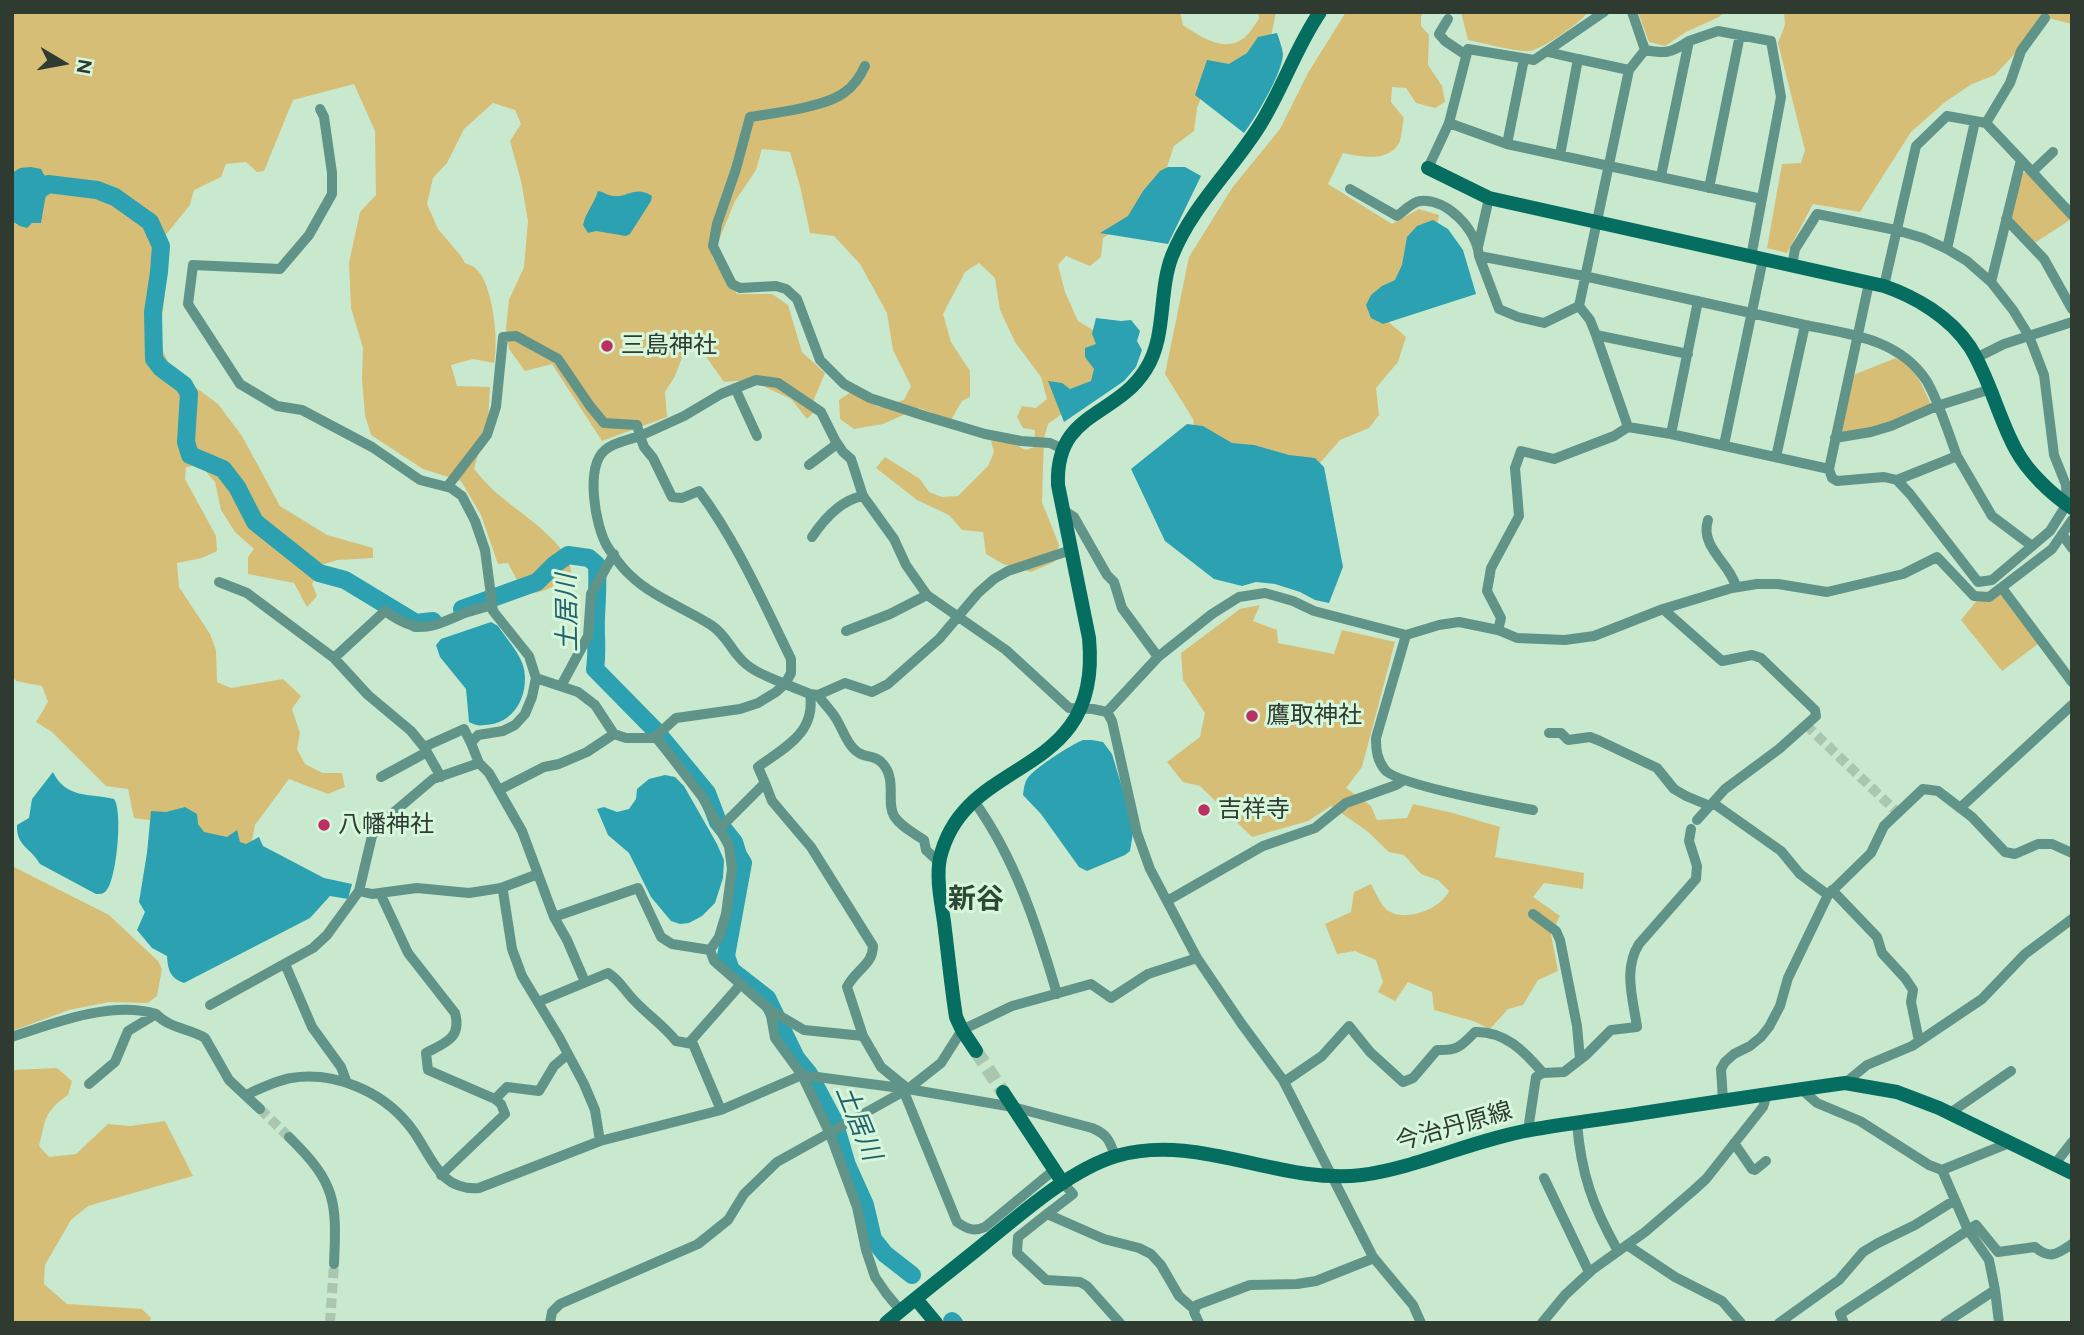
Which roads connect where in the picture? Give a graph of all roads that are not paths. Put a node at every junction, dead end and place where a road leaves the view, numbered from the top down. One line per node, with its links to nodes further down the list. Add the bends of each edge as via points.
1 (1320, 12): 65 (street, via 1260,125 1186,226 1166,278 1157,344 1146,370 1073,432)
2 (1604, 12): 10 (street)
3 (1619, 12): 4 (street)
4 (1632, 14): 9 (street)
5 (2045, 18): 17 (street, via 2021,51 2010,83)
6 (1448, 19): 11 (street, via 1439,34)
7 (1740, 35): 8 (street, via 1718,32); 27 (street); 30 (street, via 1771,41 1781,97)
8 (1689, 41): 9 (street, via 1664,54); 26 (street)
9 (1645, 50): 15 (street)
10 (1548, 52): 12 (street, via 1534,61); 13 (street)
11 (1466, 55): 12 (street, via 1468,49); 18 (street)
12 (1524, 59): 19 (street)
13 (1578, 59): 15 (street); 21 (street)
14 (865, 66): 65 (street, via 858,80 834,99 750,117 713,246 732,284 786,289 797,299 820,360 844,384 870,398 985,433 1050,443)
15 (1629, 70): 23 (street)
16 (320, 109): 71 (street, via 332,194 309,235 280,269 193,265 188,304 240,384 277,406 302,410 372,447 420,480)
17 (1980, 122): 22 (street); 35 (street, via 1947,116 1916,146); 36 (street)
18 (1449, 123): 19 (street); 24 (street)
19 (1507, 144): 21 (street)
20 (2053, 152): 25 (street)
21 (1560, 155): 23 (street)
22 (2021, 160): 25 (street); 33 (street)
23 (1609, 166): 26 (street); 34 (street)
24 (1428, 168): 29 (street)
25 (2032, 172): 31 (street)
26 (1661, 176): 27 (street)
27 (1709, 188): 30 (street)
28 (1350, 189): 37 (street, via 1397,216 1417,201 1434,201 1467,227)
29 (1489, 198): 34 (street); 37 (street)
30 (1762, 199): 38 (street)
31 (2067, 203): 32 (street)
32 (2072, 215)
33 (2006, 219): 41 (street); 46 (street, via 2044,259)
34 (1597, 222): 38 (street); 40 (street)
35 (1896, 230): 36 (street); 39 (street, via 1817,214 1795,249); 43 (street)
36 (1947, 249): 41 (street)
37 (1479, 251): 40 (street); 45 (street, via 1499,309 1544,323)
38 (1757, 258): 39 (street); 47 (street)
39 (1792, 266): 42 (street)
40 (1584, 276): 44 (street); 45 (street)
41 (1991, 282): 52 (street)
42 (1868, 283): 43 (street); 51 (street)
43 (1884, 286): 54 (street, via 1907,294 1940,316)
44 (1698, 301): 47 (street); 53 (street)
45 (1578, 306): 50 (street)
46 (2072, 309)
47 (1753, 313): 49 (street); 64 (street)
48 (2072, 322): 52 (street)
49 (1805, 325): 51 (street); 67 (street)
50 (1596, 335): 53 (street); 58 (street)
51 (1858, 336): 57 (street, via 1900,353 1927,382); 62 (street)
52 (2029, 336): 54 (street); 73 (street, via 2044,375 2054,455)
53 (1688, 354): 59 (street)
54 (1976, 358): 56 (street)
55 (735, 388): 60 (street); 61 (street); 63 (street, via 756,380 778,383 821,412)
56 (1991, 388): 57 (street); 73 (street, via 2017,450)
57 (1937, 406): 62 (street, via 1891,426); 66 (street)
58 (1628, 427): 59 (street); 90 (street, via 1554,459 1521,451 1515,468 1519,516 1491,568 1487,591 1502,618)
59 (1671, 434): 64 (street)
60 (640, 436): 71 (street, via 636,425 604,423 558,359 516,335 503,337 496,407 487,435); 82 (street, via 612,445 596,464 598,520); 97 (street, via 671,497 699,491 739,554 791,659)
61 (757, 436)
62 (1835, 438): 69 (street)
63 (837, 444): 68 (street); 72 (street, via 851,459)
64 (1724, 445): 67 (street)
65 (1063, 450): 74 (street, via 1057,466)
66 (1957, 456): 70 (street); 79 (street, via 1992,516)
67 (1776, 457): 69 (street)
68 (809, 465)
69 (1829, 469): 70 (street, via 1838,481)
70 (1896, 480): 79 (street, via 1978,582 1992,580)
71 (447, 487): 87 (street, via 462,496 482,538)
72 (863, 496): 78 (street, via 842,505); 86 (street)
73 (2069, 506): 79 (street)
74 (1063, 510): 81 (street); 93 (street, via 1074,517 1114,582 1122,608)
75 (1708, 520): 84 (street, via 1710,542)
76 (2072, 520): 77 (street)
77 (2062, 534): 80 (street); 85 (street, via 2052,549)
78 (812, 537)
79 (2032, 546)
80 (2072, 548)
81 (1071, 550): 89 (street, via 994,579); 101 (street, via 1091,659)
82 (614, 554): 97 (street, via 638,582 714,626 740,659); 98 (street, via 591,594 588,636)
83 (219, 582): 94 (street, via 247,593)
84 (1736, 587): 85 (street, via 1778,584 1827,592 1903,574 1937,557 1974,596 1989,597); 88 (street)
85 (2002, 588): 96 (street)
86 (927, 595): 89 (street); 91 (street)
87 (492, 605): 94 (street, via 421,627 385,611); 95 (street, via 529,656)
88 (1663, 609): 90 (street, via 1594,636 1574,639 1517,638); 115 (street, via 1722,661 1752,655 1762,658 1815,710 1816,716)
89 (959, 617): 99 (street, via 888,684 872,692 845,683); 101 (street, via 1006,650 1069,708)
90 (1498, 630): 92 (street, via 1459,621)
91 (846, 631)
92 (1406, 635): 93 (street, via 1265,593 1239,597); 111 (street, via 1376,738 1377,755 1385,771)
93 (1158, 657): 102 (street)
94 (334, 658): 107 (street)
95 (536, 678): 98 (street); 106 (street, via 525,715 503,731 478,735)
96 (2072, 682)
97 (785, 684): 99 (street); 105 (street, via 740,709 676,718)
98 (561, 685): 104 (street, via 596,705)
99 (814, 695): 112 (street, via 807,725 797,739 758,767); 120 (street, via 833,714 852,747 884,765 895,817 924,840 926,850)
100 (2072, 705): 116 (street)
101 (1080, 708): 102 (street); 114 (street, via 1051,748)
102 (1107, 712): 126 (street, via 1137,833)
103 (1549, 733): 115 (street, via 1561,733 1568,740 1590,737 1600,741 1657,768 1674,789)
104 (614, 734): 105 (street); 113 (street)
105 (655, 738): 118 (street, via 702,798)
106 (471, 743): 107 (street, via 464,729); 108 (street)
107 (426, 750): 109 (street); 110 (street)
108 (479, 762): 109 (street); 113 (street)
109 (441, 776): 123 (street, via 380,824 372,836)
110 (382, 777)
111 (1404, 780): 117 (street); 126 (street, via 1346,803 1315,828 1263,846)
112 (765, 783): 118 (street); 141 (street, via 772,801 811,847 873,946 868,964 847,987)
113 (499, 790): 121 (street, via 522,831)
114 (974, 801): 120 (street, via 953,825); 135 (street, via 991,824 1037,925)
115 (1711, 805): 125 (street, via 1781,851 1800,874); 147 (street, via 1694,825 1689,841 1696,879 1631,956 1637,1027 1611,1030)
116 (1960, 808): 119 (street, via 2005,852 2015,854 2038,844 2052,844); 125 (street, via 1938,791 1923,789 1884,826 1871,853)
117 (1533, 810)
118 (719, 829): 130 (street, via 729,846 732,869 726,914)
119 (2072, 853)
120 (939, 862): 140 (street, via 953,1002)
121 (538, 874): 122 (street); 128 (street)
122 (500, 888): 124 (street, via 469,893 417,888); 136 (street, via 512,949)
123 (359, 891): 124 (street); 132 (street, via 320,942)
124 (380, 892): 160 (street, via 408,953 458,1023 454,1035 426,1053 428,1070)
125 (1830, 893): 143 (street, via 1877,937 1882,953 1913,990 1911,1002); 161 (street, via 1769,1027 1725,1062)
126 (1167, 901): 131 (street)
127 (1533, 914): 147 (street, via 1556,931 1560,940)
128 (554, 917): 130 (street, via 638,888 661,937 672,944); 133 (street)
129 (2072, 919): 143 (street, via 2025,954 1983,999)
130 (710, 950): 134 (street, via 714,961)
131 (1197, 958): 135 (street, via 1148,974 1111,998 1091,985); 151 (street)
132 (285, 964): 137 (street); 152 (street, via 312,1027)
133 (585, 982): 136 (street); 144 (street, via 608,973 620,980 676,1041)
134 (741, 984): 138 (street); 144 (street)
135 (1057, 994): 140 (street, via 1011,1007)
136 (538, 1002): 146 (street)
137 (211, 1005)
138 (770, 1010): 141 (street, via 804,1030); 150 (street, via 775,1038)
139 (156, 1014): 142 (street, via 130,1010 82,1016); 154 (street, via 128,1031 115,1062); 159 (street, via 178,1029 205,1038 229,1080)
140 (962, 1030): 145 (street); 156 (street, via 941,1063)
141 (863, 1036): 156 (street, via 881,1067)
142 (12, 1037)
143 (1920, 1041): 153 (street, via 1867,1065)
144 (689, 1043): 164 (street)
145 (975, 1051)
146 (568, 1054): 160 (street, via 554,1066 539,1091 507,1087); 170 (street, via 595,1110)
147 (1580, 1059): 149 (street, via 1564,1072)
148 (2011, 1071): 165 (street)
149 (1543, 1073): 151 (street, via 1516,1046 1491,1031 1475,1032 1459,1048 1437,1050 1413,1078 1403,1082 1349,1026 1322,1056); 167 (street, via 1536,1077)
150 (802, 1075): 156 (street); 164 (street); 168 (street)
151 (1284, 1082): 181 (street)
152 (347, 1083): 159 (street, via 310,1076 292,1078); 180 (street, via 398,1112)
153 (1845, 1083): 155 (street, 今治丹原線); 165 (street, 今治丹原線, via 1896,1092)
154 (89, 1084)
155 (1801, 1089): 158 (street, 今治丹原線); 178 (street, via 1817,1103 1860,1121)
156 (906, 1091): 162 (street); 168 (street); 177 (street, via 957,1222 965,1228 985,1227)
157 (1003, 1092): 162 (street)
158 (1767, 1094): 161 (street, 今治丹原線); 172 (street, via 1763,1107)
159 (246, 1095): 163 (street)
160 (495, 1100): 180 (street, via 503,1117)
161 (1723, 1100): 166 (street, 今治丹原線)
162 (1013, 1107): 174 (street, via 1101,1132 1109,1138); 177 (street)
163 (260, 1110)
164 (721, 1110): 170 (street)
165 (1950, 1113): 173 (street, 今治丹原線)
166 (1577, 1123): 167 (street, 今治丹原線); 188 (street, via 1592,1201)
167 (1528, 1130): 181 (street, 今治丹原線, via 1389,1169)
168 (830, 1134): 195 (street, via 876,1277); 196 (street, via 777,1162 744,1194 728,1220 698,1244 560,1304)
169 (289, 1137): 190 (street, via 316,1166 332,1196)
170 (600, 1141): 180 (street, via 480,1188 452,1184)
171 (2072, 1142): 176 (street)
172 (1734, 1143): 175 (street, via 1752,1170); 188 (street, via 1694,1190)
173 (2009, 1143): 176 (street, 今治丹原線); 178 (street)
174 (1115, 1156): 181 (street, 今治丹原線, via 1144,1150 1197,1151); 183 (street, 今治丹原線)
175 (1766, 1161)
176 (2054, 1164): 179 (street, 今治丹原線)
177 (1054, 1170): 183 (street)
178 (1942, 1170): 184 (street)
179 (2072, 1173)
180 (441, 1175)
181 (1331, 1177): 189 (street)
182 (1544, 1178): 191 (street)
183 (1063, 1183): 185 (street, via 1073,1194); 193 (street, 今治丹原線)
184 (1955, 1200): 186 (street); 204 (street, via 1863,1252 1839,1280)
185 (1047, 1214): 194 (street, via 1151,1255 1179,1296); 199 (street, via 1018,1237 1017,1253 1046,1280 1087,1286)
186 (1968, 1230): 187 (street, via 1976,1225 1997,1252 2035,1247 2049,1255); 192 (street, via 1989,1260); 205 (street, via 1840,1314)
187 (2072, 1244)
188 (1623, 1248): 191 (street); 203 (street, via 1722,1301)
189 (1374, 1258): 194 (street, via 1316,1281 1250,1285 1197,1305); 201 (street, via 1413,1305)
190 (334, 1264)
191 (1589, 1272): 202 (street)
192 (1995, 1290): 206 (street); 207 (street)
193 (916, 1299): 195 (street, 今治丹原線); 198 (street)
194 (1195, 1310): 200 (street)
195 (901, 1311): 197 (street, 今治丹原線)
196 (550, 1323)
197 (886, 1323)
198 (936, 1323)
199 (1120, 1323)
200 (1199, 1323)
201 (1421, 1323)
202 (1542, 1323)
203 (1741, 1323)
204 (1779, 1323)
205 (1844, 1323)
206 (1945, 1323)
207 (1998, 1323)

